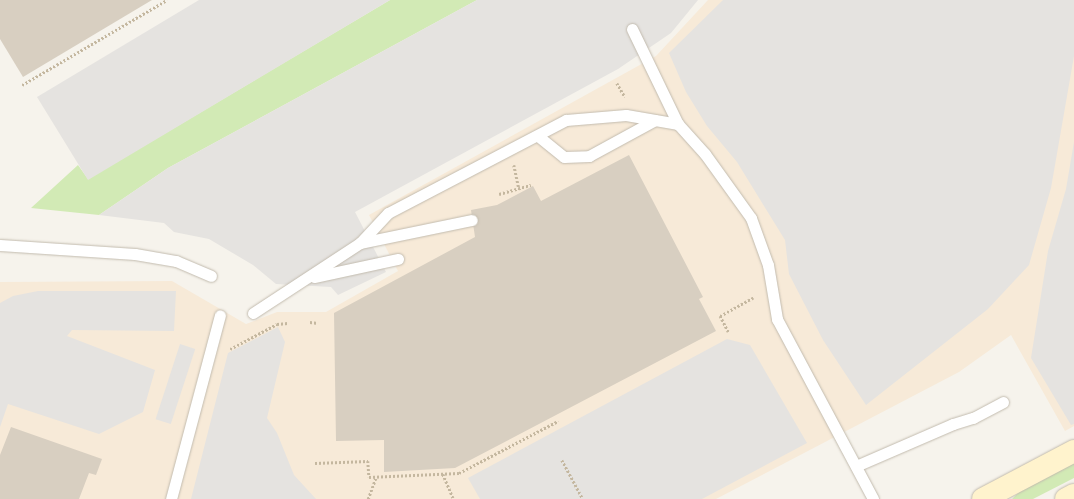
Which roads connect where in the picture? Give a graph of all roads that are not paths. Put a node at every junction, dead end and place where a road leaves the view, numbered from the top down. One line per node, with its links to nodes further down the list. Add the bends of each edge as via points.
1 (632, 30): 3 (lane)
2 (655, 120): 3 (lane); 4 (lane, via 626,115 566,120); 4 (lane, via 589,156 564,157)
3 (678, 124): 15 (lane, via 705,154 751,218 768,265 777,319)
4 (538, 136): 6 (lane, via 388,213)
5 (472, 220): 6 (lane)
6 (360, 243): 10 (lane)
7 (0, 245): 9 (lane, via 135,254 176,262)
8 (398, 259): 10 (lane)
9 (211, 276)
10 (308, 278): 11 (lane)
11 (252, 313)
12 (220, 315): 17 (lane)
13 (1003, 402): 15 (lane, via 973,418 953,424)
14 (1074, 451): 19 (main road)
15 (856, 466): 18 (lane)
16 (1074, 495): 20 (main road)
17 (171, 499)
18 (873, 499)
19 (982, 499)
20 (1066, 499)

